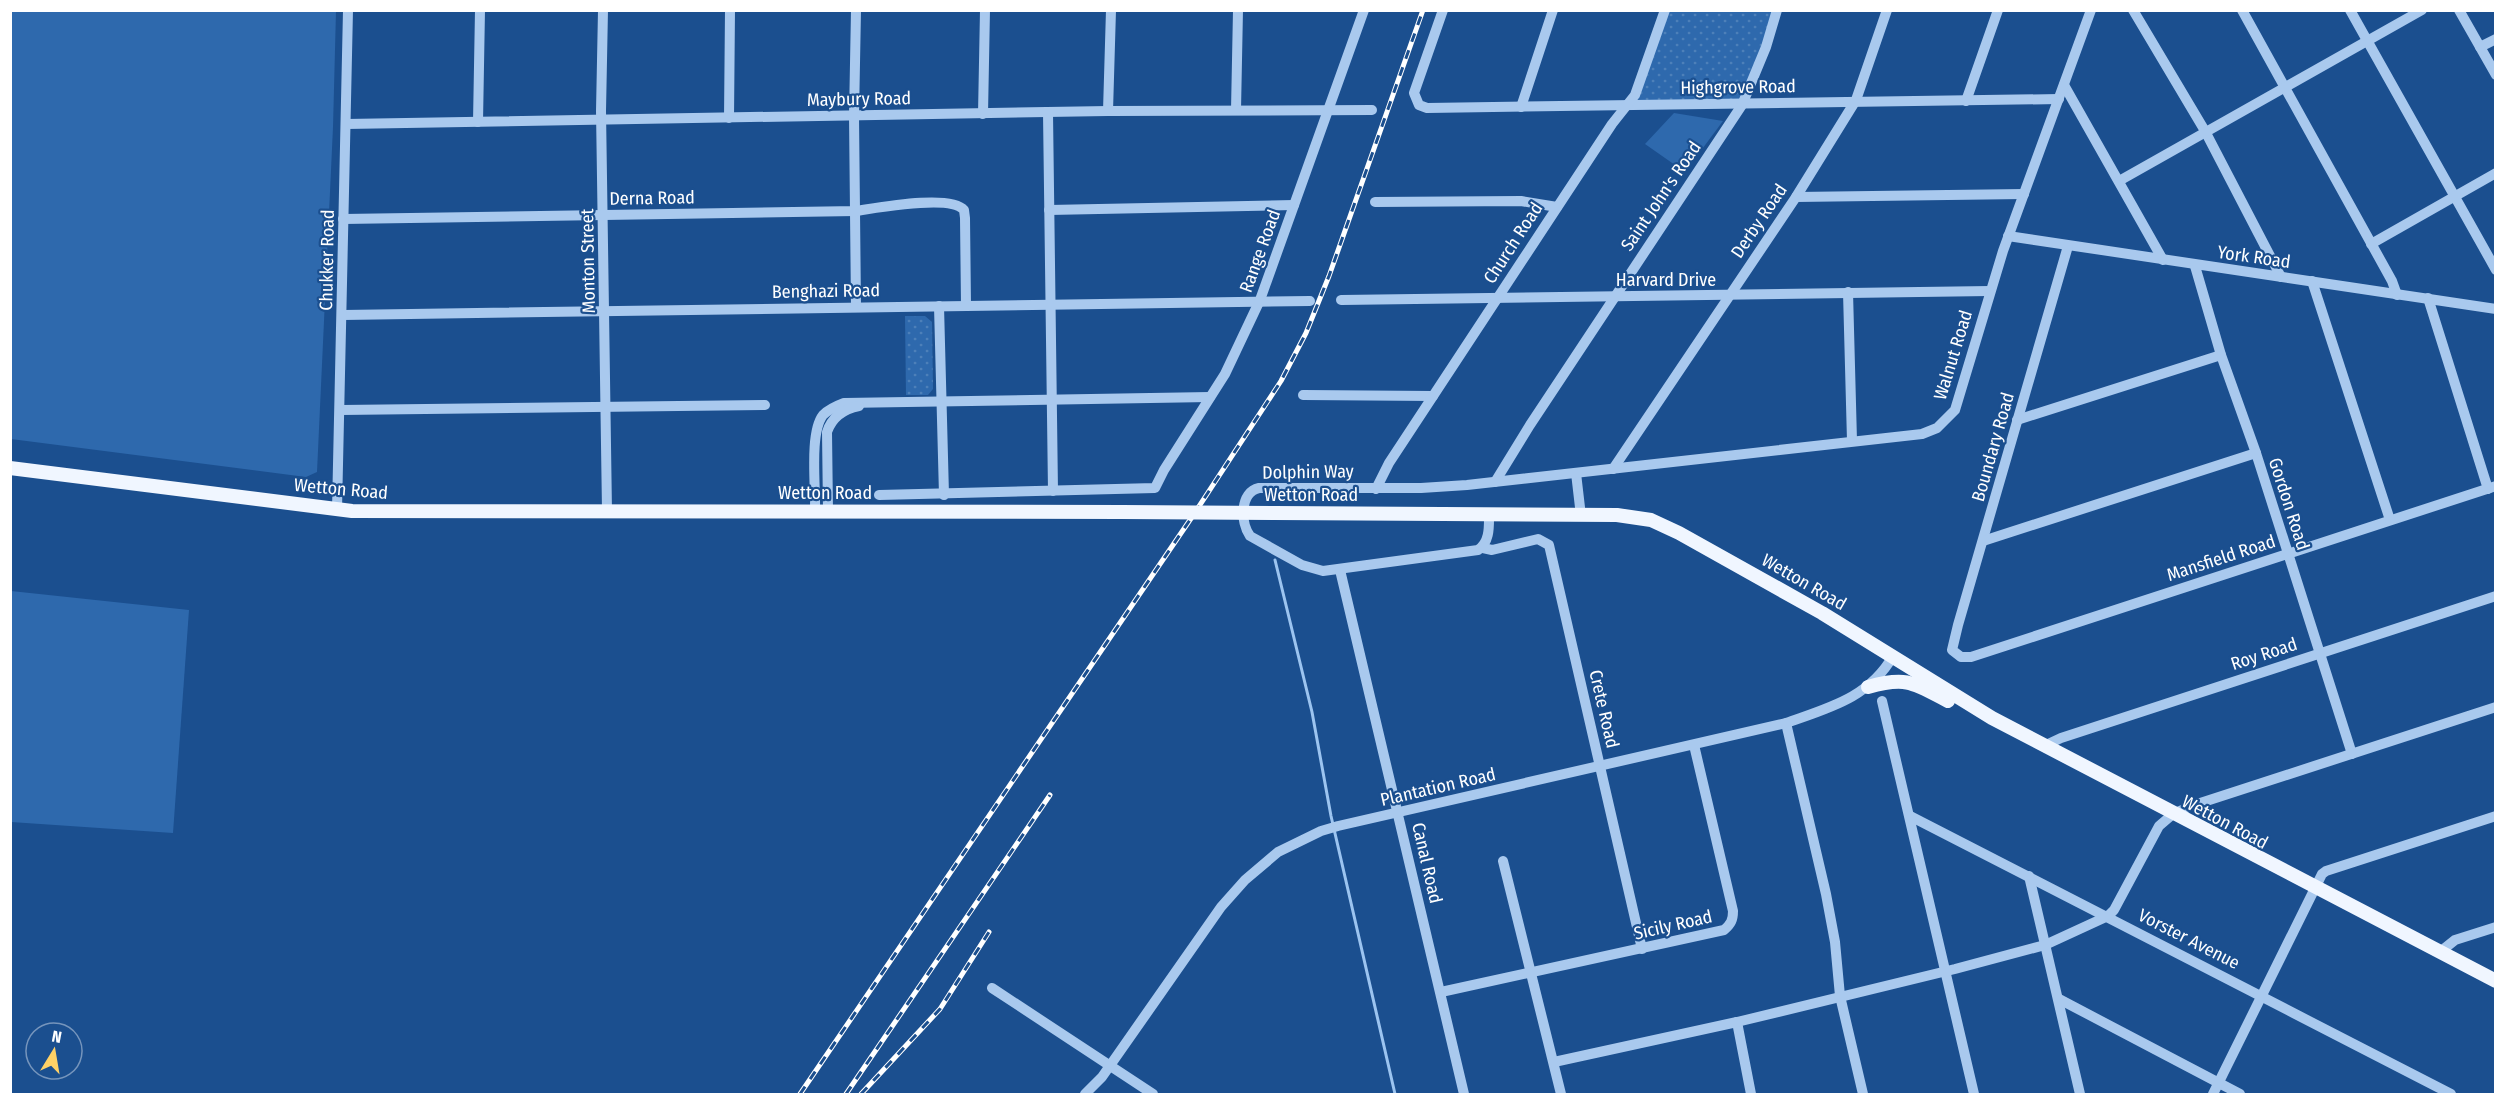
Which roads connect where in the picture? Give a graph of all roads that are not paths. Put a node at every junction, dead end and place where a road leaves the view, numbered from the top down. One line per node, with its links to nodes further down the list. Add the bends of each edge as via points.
1 (348, 10): 44 (street, Chukker Road)
2 (480, 10): 43 (street)
3 (603, 10): 42 (street, Monton Street)
4 (730, 10): 41 (street)
5 (856, 10): 40 (street)
6 (985, 10): 39 (street)
7 (1111, 10): 37 (street)
8 (1238, 10): 35 (street)
9 (1364, 10): 34 (street, Range Road)
10 (1443, 10): 33 (street, Highgrove Road, via 1415,90 1419,105)
11 (1553, 10): 33 (street)
12 (1665, 10): 31 (street, Church Road)
13 (1777, 10): 32 (street, Saint John's Road)
14 (1887, 10): 29 (street, Derby Road)
15 (1998, 10): 30 (street)
16 (2091, 10): 26 (street, Walnut Road)
17 (2133, 10): 45 (street)
18 (2242, 10): 27 (street)
19 (2350, 10): 23 (street)
20 (2421, 10): 23 (street)
21 (2459, 10): 24 (street)
22 (2496, 39): 24 (street)
23 (2368, 41): 27 (street); 50 (street)
24 (2480, 47): 25 (street)
25 (2496, 75)
26 (2064, 85): 28 (street, Walnut Road); 47 (street)
27 (2285, 88): 45 (street); 59 (street)
28 (2059, 99): 30 (street, Highgrove Road); 48 (street, Walnut Road)
29 (1856, 100): 30 (street, Highgrove Road); 32 (street, Highgrove Road); 49 (street, Derby Road)
30 (1966, 101)
31 (1629, 105): 32 (street, Highgrove Road); 33 (street, Highgrove Road); 53 (street, Church Road)
32 (1742, 105): 69 (street, Saint John's Road)
33 (1521, 107)
34 (1328, 109): 35 (street, Maybury Road); 36 (street, Maybury Road); 52 (street, Range Road)
35 (1236, 110): 37 (street, Maybury Road)
36 (1372, 110)
37 (1108, 111): 38 (street, Maybury Road)
38 (1048, 113): 39 (street, Maybury Road); 54 (street)
39 (983, 114): 40 (street, Maybury Road)
40 (855, 116): 41 (street, Maybury Road); 55 (street)
41 (729, 118): 42 (street, Maybury Road)
42 (602, 120): 43 (street, Maybury Road); 56 (street, Monton Street)
43 (478, 122): 44 (street, Maybury Road)
44 (346, 124): 57 (street, Chukker Road)
45 (2205, 131): 47 (street); 64 (street)
46 (2496, 173): 50 (street)
47 (2119, 181): 61 (street)
48 (2024, 194): 49 (street); 58 (street, Walnut Road)
49 (1796, 197): 70 (street, Derby Road)
50 (2455, 197): 59 (street); 63 (street)
51 (1375, 202): 53 (street, via 1521,201)
52 (1294, 205): 54 (street); 73 (street, Range Road)
53 (1557, 207): 71 (street, Church Road)
54 (1049, 210): 76 (street)
55 (856, 211): 56 (street, Derna Road); 77 (street, Derna Road, via 903,204 960,206 965,218); 79 (street)
56 (604, 215): 57 (street, Derna Road); 81 (street, Monton Street)
57 (343, 219): 82 (street, Chukker Road)
58 (2008, 236): 60 (street, York Road); 66 (street, Walnut Road)
59 (2371, 244): 68 (street)
60 (2068, 246): 61 (street, York Road); 92 (street, Boundary Road)
61 (2163, 260): 62 (street, York Road)
62 (2195, 266): 64 (street, York Road); 83 (street, Gordon Road)
63 (2496, 270)
64 (2281, 277): 65 (street, York Road)
65 (2312, 281): 68 (street, York Road); 109 (street)
66 (1990, 291): 67 (street, Harvard Drive); 93 (street, Walnut Road, via 1962,392 1947,420 1922,434)
67 (1848, 292): 70 (street, Harvard Drive); 93 (street)
68 (2397, 295): 72 (street, York Road)
69 (1615, 296): 70 (street, Harvard Drive); 71 (street, Harvard Drive); 98 (street, Saint John's Road)
70 (1727, 296): 96 (street, Derby Road)
71 (1498, 297): 74 (street, Harvard Drive); 85 (street, Church Road)
72 (2428, 298): 80 (street, York Road); 99 (street)
73 (1260, 300): 75 (street, Benghazi Road); 76 (street, Benghazi Road); 86 (street, Range Road, via 1239,348)
74 (1341, 300)
75 (1310, 301)
76 (1051, 303): 77 (street, Benghazi Road); 87 (street)
77 (966, 305): 78 (street, Benghazi Road)
78 (939, 306): 79 (street, Benghazi Road); 88 (street)
79 (856, 307): 81 (street, Benghazi Road)
80 (2496, 309)
81 (605, 310): 82 (street, Benghazi Road); 90 (street, Monton Street)
82 (343, 315): 91 (street, Chukker Road)
83 (2221, 355): 92 (street); 94 (street, Gordon Road)
84 (1303, 394): 85 (street)
85 (1433, 396): 100 (street, Church Road)
86 (1210, 397): 87 (street); 101 (street, Range Road, via 1155,488)
87 (1053, 400): 88 (street); 101 (street)
88 (940, 403): 103 (street); 106 (street, via 844,403 831,408 819,423 816,447)
89 (765, 405): 90 (street)
90 (606, 407): 91 (street); 105 (street, Monton Street)
91 (340, 411): 104 (street, Chukker Road)
92 (2018, 420): 110 (street, Boundary Road)
93 (1852, 441): 96 (street, Walnut Road)
94 (2256, 453): 110 (street); 112 (street, Gordon Road)
95 (10, 468): 104 (main road, Wetton Road)
96 (1613, 469): 97 (street, Walnut Road)
97 (1576, 473): 98 (street, Dolphin Way); 108 (street)
98 (1495, 482): 100 (street, Dolphin Way)
99 (2492, 487): 109 (street, Mansfield Road)
100 (1376, 489): 113 (street, Dolphin Way, via 1259,488 1251,491 1244,502 1245,528 1250,536 1311,569)
101 (1053, 491): 103 (street)
102 (879, 495): 103 (street)
103 (944, 495)
104 (337, 510): 105 (main road, Wetton Road)
105 (607, 511): 106 (main road, Wetton Road)
106 (822, 511): 107 (main road, Wetton Road, bridge)
107 (1489, 514): 108 (main road, Wetton Road); 111 (street)
108 (1581, 516): 117 (main road, Wetton Road, via 1631,516 1665,526)
109 (2390, 520): 112 (street, Mansfield Road)
110 (1983, 541): 116 (street, Boundary Road, via 1953,642 1952,650)
111 (1483, 548): 113 (street, Dolphin Way); 126 (street, Crete Road, via 1492,550 1538,539 1549,545)
112 (2288, 554): 115 (street, Gordon Road); 116 (street, Mansfield Road, via 1971,657)
113 (1340, 570): 127 (street, Canal Road)
114 (2496, 596): 115 (street, Roy Road)
115 (2320, 653): 124 (street, Roy Road); 125 (street, Gordon Road)
116 (1958, 655)
117 (1893, 656): 118 (street, Plantation Road); 120 (main road, Wetton Road)
118 (1868, 687): 120 (main road, via 1908,681 1957,705); 122 (street, Plantation Road, via 1822,711)
119 (1882, 701): 129 (street)
120 (1970, 706): 124 (main road, Wetton Road)
121 (2496, 707): 125 (street)
122 (1786, 723): 123 (street, Plantation Road); 145 (street, via 1826,894)
123 (1694, 745): 126 (street, Plantation Road); 137 (street, Sicily Road, via 1733,911 1732,922 1724,930)
124 (2043, 746): 128 (main road, Wetton Road)
125 (2352, 754): 128 (street)
126 (1600, 767): 127 (street, Plantation Road); 137 (street, Crete Road)
127 (1398, 812): 143 (street, Canal Road); 149 (street, Plantation Road, via 1321,831 1278,852 1257,868 1221,906)
128 (2173, 814): 133 (main road, Wetton Road); 134 (street, via 2159,826 2120,903)
129 (1910, 816): 132 (street, Vorster Avenue); 139 (street)
130 (2496, 816): 133 (street, via 2326,871)
131 (1503, 861): 140 (street)
132 (2029, 876): 134 (street, Vorster Avenue); 136 (street)
133 (2315, 889): 138 (main road, Wetton Road); 144 (street)
134 (2108, 916): 136 (street); 144 (street, Vorster Avenue)
135 (2496, 927): 138 (street, via 2455,940)
136 (2044, 945): 139 (street); 146 (street)
137 (1642, 949): 140 (street, Sicily Road)
138 (2440, 952): 141 (main road, Wetton Road)
139 (1945, 971): 145 (street); 157 (street)
140 (1530, 974): 143 (street, Sicily Road); 148 (street)
141 (2496, 981)
142 (992, 988): 149 (street)
143 (1441, 992): 153 (street, Canal Road)
144 (2261, 995): 150 (street); 161 (street, Vorster Avenue)
145 (1840, 996): 147 (street); 156 (street)
146 (2059, 999): 150 (street); 158 (street)
147 (1737, 1022): 148 (street); 155 (street)
148 (1554, 1062): 154 (street)
149 (1109, 1065): 151 (street, Plantation Road); 152 (street)
150 (2219, 1083): 159 (street); 160 (street)
151 (1085, 1095)
152 (1153, 1095)
153 (1464, 1095)
154 (1561, 1095)
155 (1750, 1095)
156 (1863, 1095)
157 (1974, 1095)
158 (2080, 1095)
159 (2213, 1095)
160 (2240, 1095)
161 (2451, 1095)

